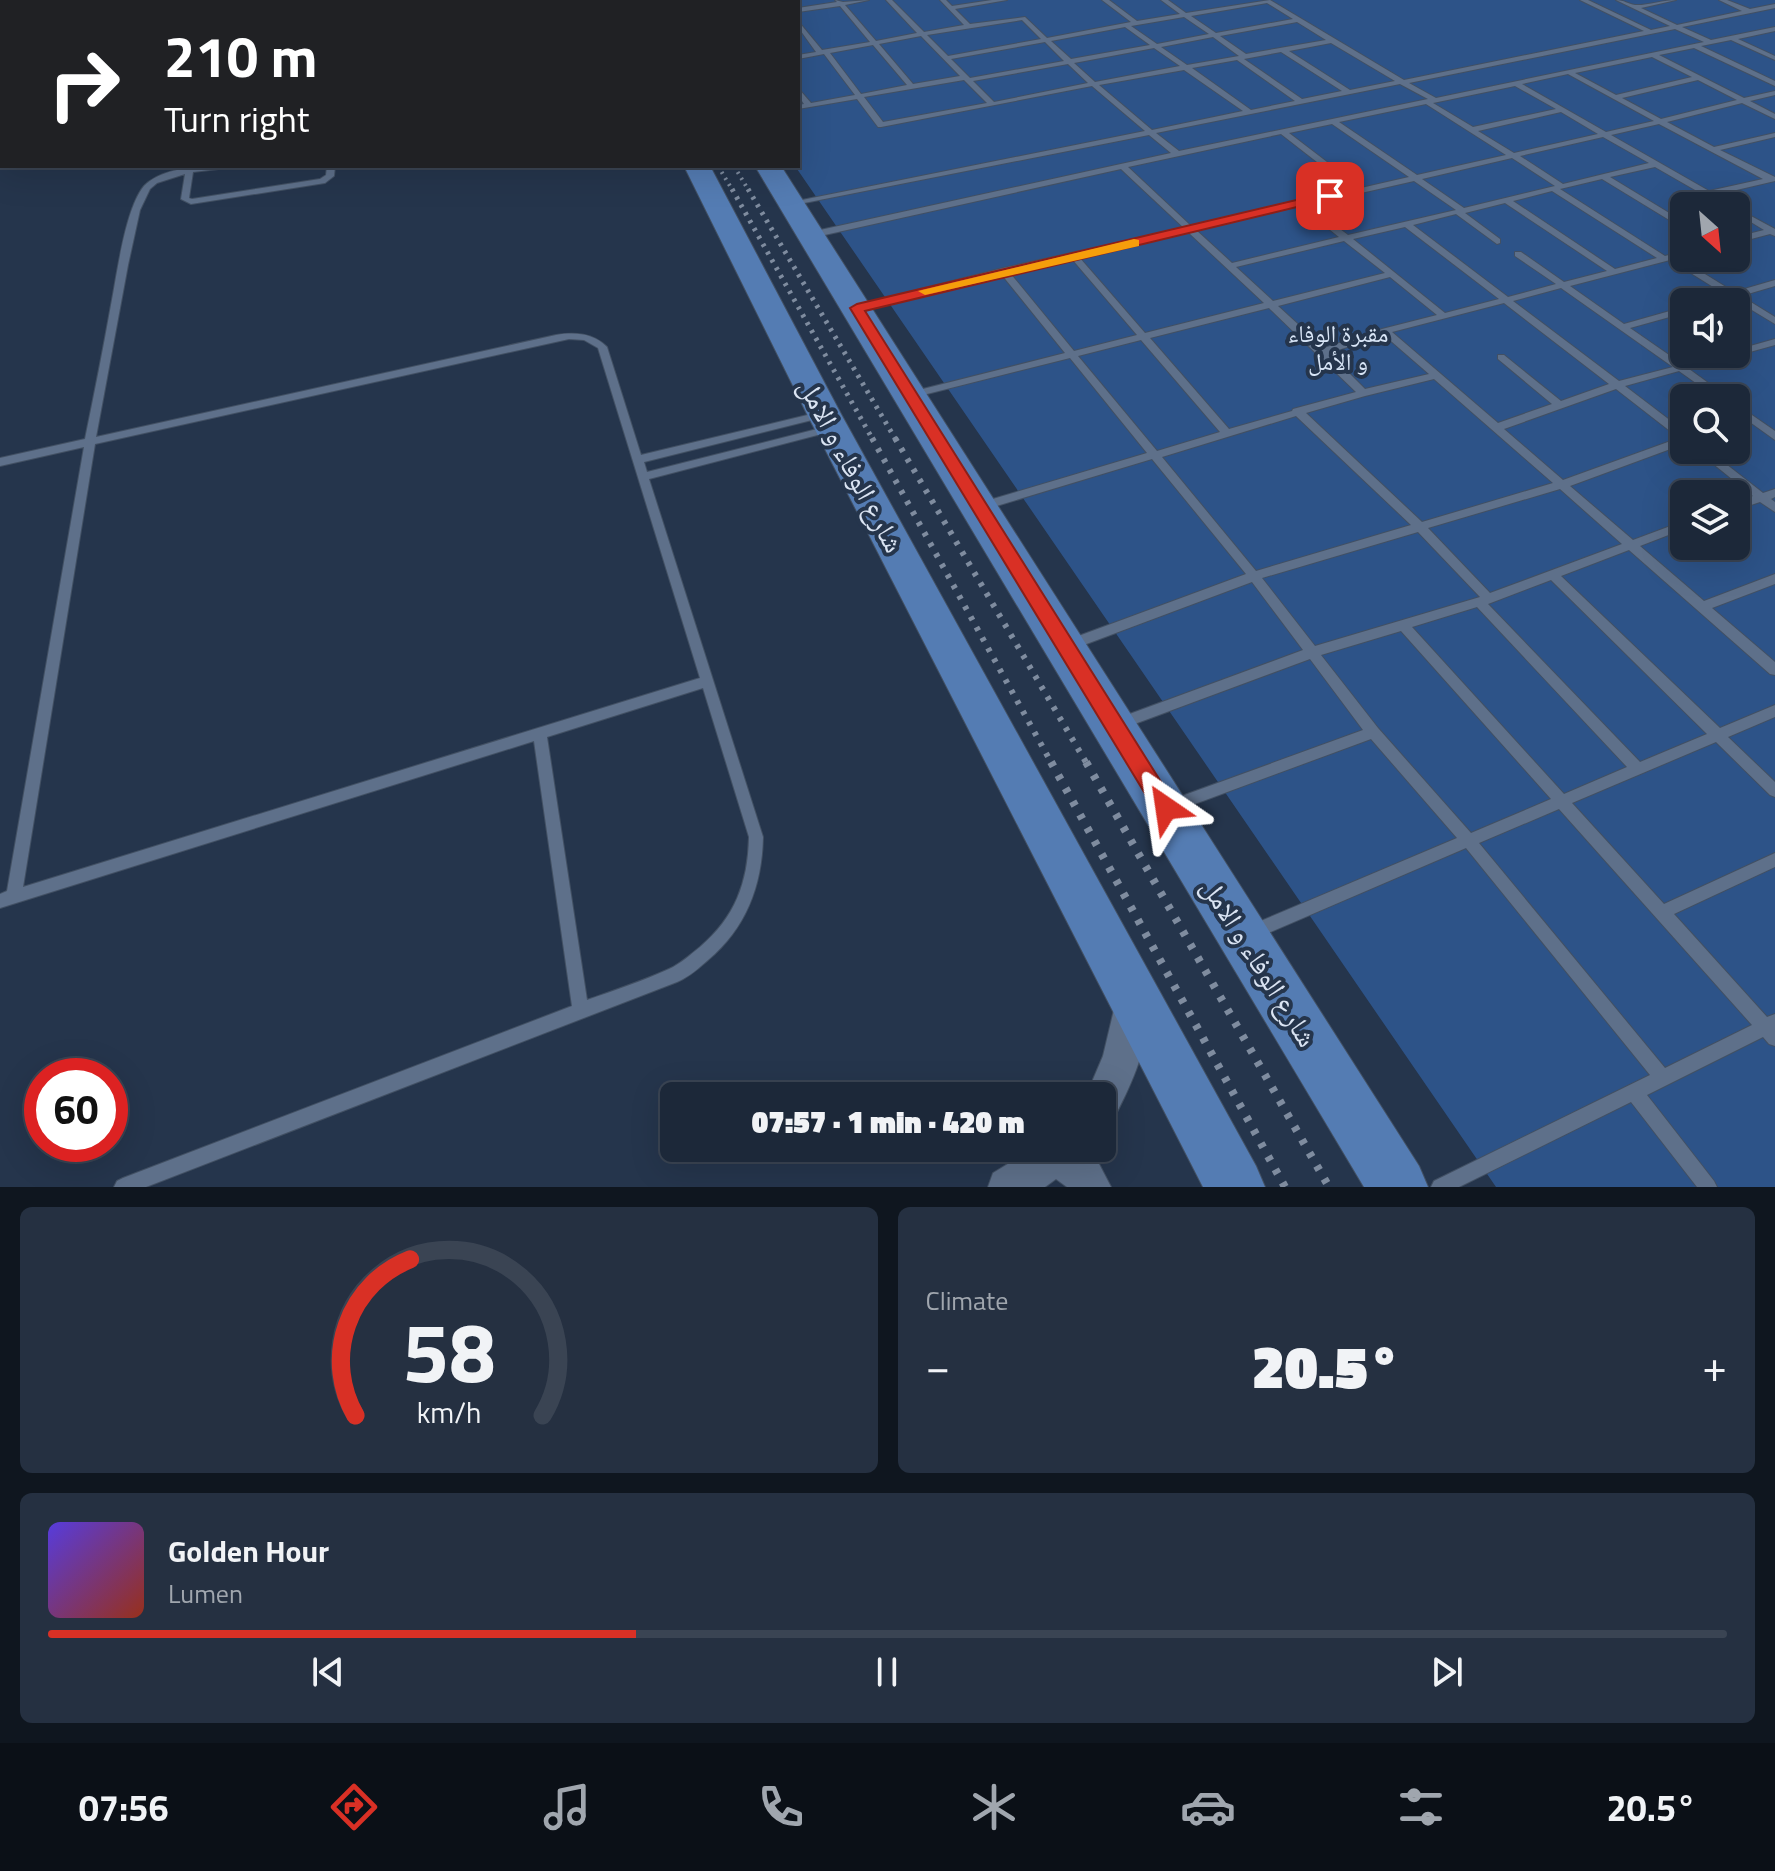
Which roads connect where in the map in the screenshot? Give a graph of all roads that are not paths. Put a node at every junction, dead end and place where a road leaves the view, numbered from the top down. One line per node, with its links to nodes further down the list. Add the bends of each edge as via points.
1 (866, 0): 12 (lane)
2 (889, 0): 27 (lane)
3 (943, 0): 15 (lane)
4 (1004, 0): 15 (lane)
5 (1105, 0): 20 (lane)
6 (1164, 0): 18 (lane)
7 (1583, 0): 26 (lane)
8 (1619, 0): 14 (lane)
9 (1673, 0): 14 (lane)
10 (1722, 0): 17 (lane)
11 (1267, 1): 18 (lane); 19 (lane)
12 (840, 2): 16 (lane); 33 (lane)
13 (1775, 6): 17 (lane)
14 (1635, 7): 24 (lane)
15 (951, 8): 23 (lane)
16 (800, 10)
17 (1748, 11): 24 (lane)
18 (1185, 15): 20 (lane); 28 (lane)
19 (1298, 20): 28 (lane); 31 (lane)
20 (1136, 23): 21 (lane)
21 (1126, 25): 30 (lane); 34 (lane)
22 (800, 27): 37 (lane)
23 (969, 27): 27 (lane); 30 (lane, via 1023,18)
24 (1677, 27): 26 (lane); 32 (lane)
25 (1774, 30): 29 (lane)
26 (1650, 32): 48 (lane)
27 (922, 34): 33 (lane); 40 (lane)
28 (1214, 35): 34 (lane); 41 (lane)
29 (1731, 38): 32 (lane); 42 (lane)
30 (1046, 40): 40 (lane); 43 (lane)
31 (1331, 41): 36 (lane); 48 (lane)
32 (1711, 43): 35 (lane)
33 (873, 44): 37 (lane); 52 (lane)
34 (1156, 46): 43 (lane); 44 (lane)
35 (1695, 46): 38 (lane); 51 (lane)
36 (1283, 50): 41 (lane); 53 (lane)
37 (824, 53): 39 (lane); 56 (lane)
38 (1654, 55): 45 (lane); 47 (lane)
39 (800, 57)
40 (947, 58): 46 (lane)
41 (1242, 58): 44 (lane); 58 (lane)
42 (1775, 58)
43 (1070, 62): 46 (lane); 49 (lane)
44 (1186, 67): 49 (lane); 65 (lane)
45 (1570, 73): 50 (lane); 57 (lane)
46 (968, 78): 52 (lane); 61 (lane)
47 (1699, 78): 57 (lane); 59 (lane)
48 (1402, 82): 53 (lane); 60 (lane)
49 (1093, 84): 61 (lane); 70 (lane)
50 (1517, 84): 60 (lane); 64 (lane)
51 (1775, 84)
52 (912, 87): 56 (lane)
53 (1348, 92): 58 (lane)
54 (800, 93): 62 (lane)
55 (1775, 93): 59 (lane)
56 (860, 96): 61 (lane, via 881,125); 62 (lane)
57 (1615, 97): 67 (lane)
58 (1300, 101): 65 (lane)
59 (1745, 101): 66 (lane); 67 (lane)
60 (1433, 102): 68 (lane); 69 (lane)
61 (992, 104)
62 (809, 105): 63 (lane)
63 (800, 107)
64 (1562, 110): 69 (lane); 72 (lane)
65 (1249, 112): 70 (lane)
66 (1775, 117)
67 (1659, 121): 72 (lane); 74 (lane)
68 (1334, 122): 71 (lane); 85 (lane)
69 (1471, 130): 76 (lane)
70 (1149, 131): 75 (lane); 96 (lane)
71 (1283, 132): 75 (lane); 88 (lane)
72 (1603, 134): 76 (lane); 77 (lane)
73 (1775, 135): 74 (lane)
74 (1714, 149): 86 (lane)
75 (1177, 154): 78 (lane)
76 (1514, 156): 85 (lane); 87 (lane)
77 (1656, 164): 84 (lane); 89 (lane)
78 (1122, 166): 96 (lane); 98 (lane)
79 (214, 168): 83 (lane)
80 (331, 168): 83 (lane, via 322,181 191,202 185,199)
81 (698, 168): 139 (main road, شارع الوفاء و الامل)
82 (769, 168): 96 (main road, شارع الوفاء و الامل)
83 (189, 172): 144 (lane, via 153,183 142,195)
84 (1604, 177): 87 (lane); 94 (lane)
85 (1417, 178): 88 (lane); 93 (lane)
86 (1770, 181): 90 (lane)
87 (1558, 188): 91 (lane); 105 (lane)
88 (1359, 190): 92 (lane)
89 (1705, 192)
90 (1718, 192)
91 (1507, 200): 93 (lane); 108 (lane)
92 (1300, 202): 98 (lane); 101 (lane)
93 (1460, 212): 97 (lane); 102 (lane)
94 (1670, 217)
95 (1750, 218): 99 (lane)
96 (802, 220): 117 (main road, شارع الوفاء و الامل)
97 (1407, 224): 101 (lane); 114 (lane)
98 (1190, 228): 104 (lane); 106 (lane)
99 (1773, 232): 100 (lane)
100 (1750, 237)
101 (1347, 238): 106 (lane); 109 (lane)
102 (1497, 241)
103 (1518, 254): 111 (lane)
104 (1073, 255): 107 (lane); 123 (lane)
105 (1668, 258): 108 (lane); 112 (lane)
106 (1231, 266): 115 (lane)
107 (1003, 271): 117 (lane); 127 (lane)
108 (1612, 271): 111 (lane)
109 (1393, 274): 115 (lane); 119 (lane)
110 (1775, 283): 113 (lane)
111 (1561, 284): 114 (lane); 121 (lane)
112 (1721, 288)
113 (1750, 290)
114 (1506, 299): 119 (lane); 132 (lane)
115 (1273, 304): 123 (lane); 126 (lane)
116 (1750, 306): 120 (lane)
117 (857, 308): 135 (main road, شارع الوفاء و الامل)
118 (1670, 314): 121 (lane)
119 (1444, 316): 122 (lane)
120 (1775, 321)
121 (1624, 327): 129 (lane)
122 (1385, 331): 126 (lane); 131 (lane)
123 (1142, 338): 127 (lane); 142 (lane)
124 (1775, 342): 125 (lane)
125 (1750, 349)
126 (1322, 352): 134 (lane)
127 (1071, 356): 135 (lane); 146 (lane)
128 (1501, 357): 136 (lane)
129 (1670, 360)
130 (1682, 368): 132 (lane); 133 (lane)
131 (1434, 376): 134 (lane); 141 (lane)
132 (1619, 384): 136 (lane); 140 (lane)
133 (1704, 384)
134 (1363, 393): 137 (lane)
135 (910, 395): 155 (main road, شارع الوفاء و الامل)
136 (1560, 405): 141 (lane)
137 (1297, 411): 142 (lane); 157 (lane)
138 (1750, 417): 143 (lane)
139 (828, 421): 147 (lane); 150 (lane); 184 (main road, شارع الوفاء و الامل)
140 (1670, 426)
141 (1495, 428): 151 (lane)
142 (1227, 434): 146 (lane)
143 (1775, 436)
144 (88, 443): 147 (lane, via 575,336 602,347); 148 (lane); 181 (lane)
145 (1670, 443): 151 (lane)
146 (1155, 455): 155 (lane); 161 (lane)
147 (637, 460): 150 (lane)
148 (0, 462)
149 (1718, 464): 153 (lane)
150 (643, 477): 169 (lane)
151 (1560, 485): 157 (lane); 159 (lane)
152 (1775, 493): 153 (lane)
153 (1761, 498): 154 (lane); 156 (lane)
154 (1750, 502)
155 (979, 507): 166 (main road, شارع الوفاء و الامل)
156 (1775, 508)
157 (1420, 527): 161 (lane); 163 (lane)
158 (1670, 530): 159 (lane)
159 (1631, 544): 160 (lane); 164 (lane)
160 (1552, 574): 163 (lane); 174 (lane)
161 (1254, 576): 166 (lane); 167 (lane)
162 (1775, 579): 164 (lane)
163 (1484, 600): 165 (lane); 175 (lane)
164 (1703, 607): 168 (lane)
165 (1403, 625): 167 (lane); 177 (lane)
166 (1066, 647): 171 (main road, شارع الوفاء و الامل)
167 (1313, 652): 171 (lane); 172 (lane)
168 (1775, 670)
169 (707, 681): 173 (lane); 185 (lane, via 756,837 749,894 728,931 696,962)
170 (1775, 711): 174 (lane)
171 (1115, 725): 178 (main road, شارع الوفاء و الامل)
172 (1373, 732): 178 (lane); 179 (lane)
173 (540, 733): 181 (lane); 185 (lane)
174 (1717, 734): 175 (lane); 176 (lane)
175 (1638, 769): 177 (lane)
176 (1775, 791)
177 (1559, 802): 179 (lane); 182 (lane)
178 (1166, 808): 183 (main road, شارع الوفاء و الامل)
179 (1468, 840): 183 (lane); 187 (lane)
180 (1775, 860): 182 (lane)
181 (7, 899)
182 (1662, 912): 186 (lane)
183 (1243, 935): 196 (main road, شارع الوفاء و الامل)
184 (1131, 993): 188 (street, via 1128,1034); 195 (main road, شارع الوفاء و الامل)
185 (581, 1011): 192 (lane)
186 (1772, 1029): 187 (lane)
187 (1661, 1076): 189 (lane)
188 (1112, 1082)
189 (1634, 1092): 197 (lane); 198 (lane)
190 (1046, 1162): 193 (street)
191 (1071, 1162): 194 (street)
192 (123, 1187)
193 (1007, 1187)
194 (1092, 1187)
195 (1235, 1187)
196 (1398, 1187)
197 (1440, 1187)
198 (1708, 1187)

